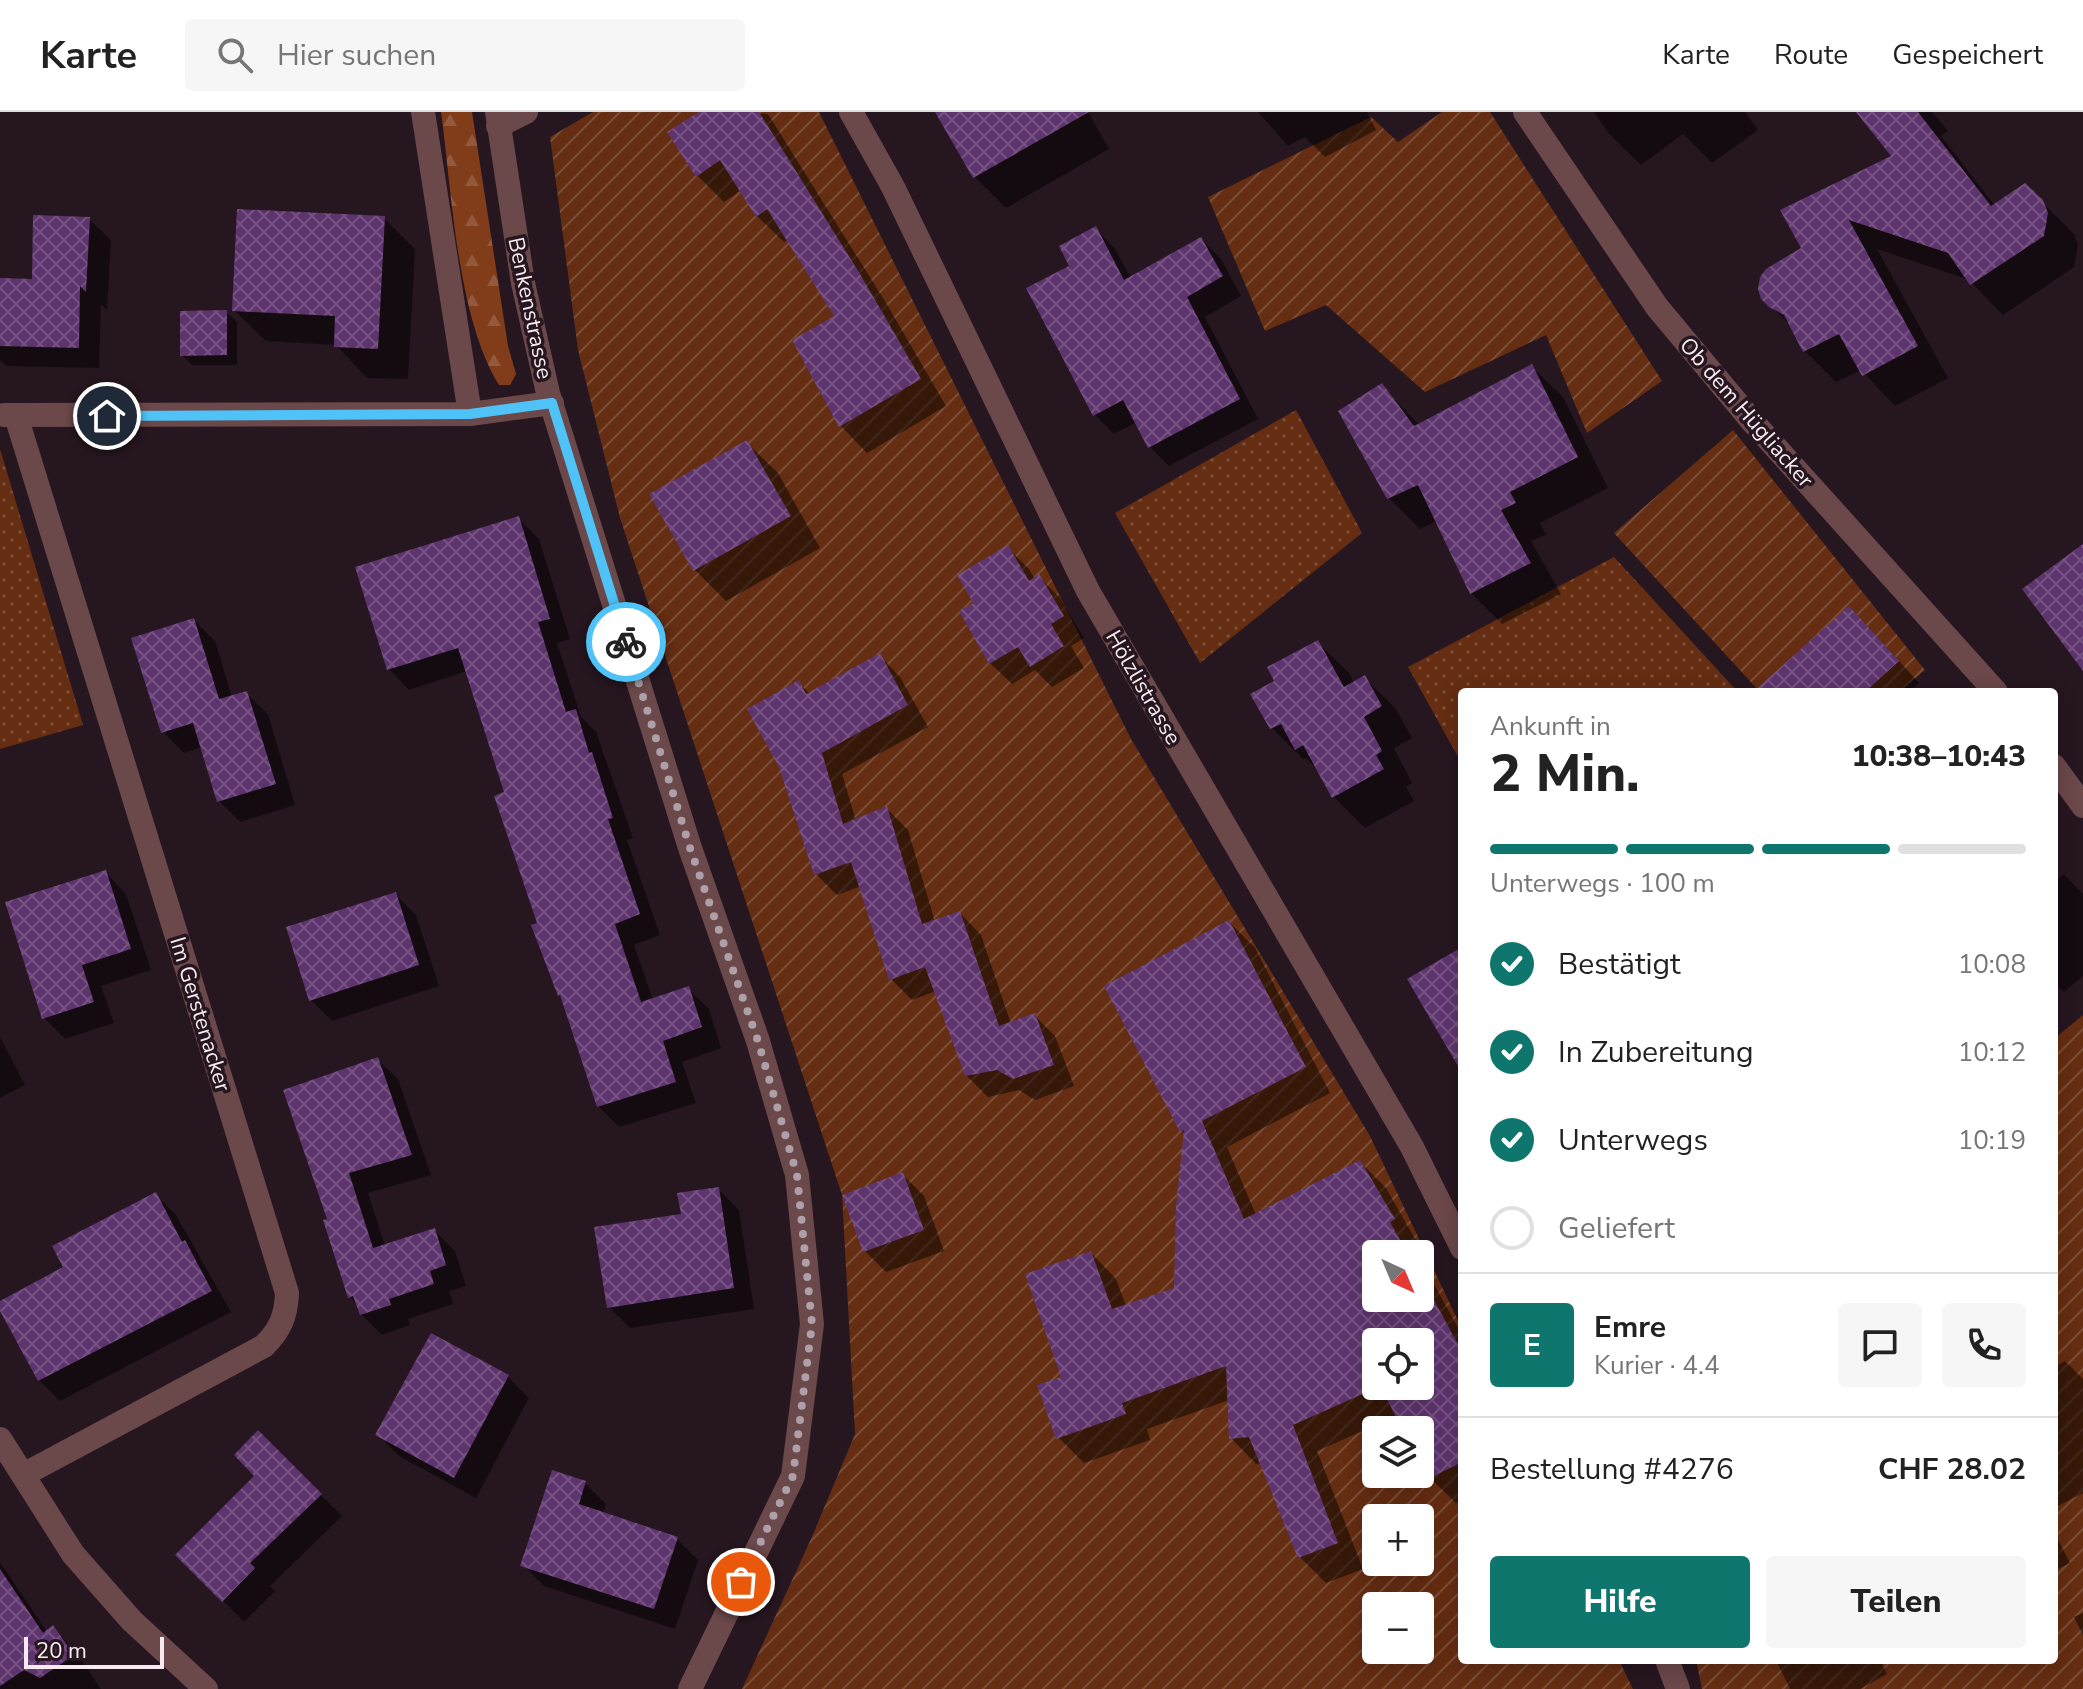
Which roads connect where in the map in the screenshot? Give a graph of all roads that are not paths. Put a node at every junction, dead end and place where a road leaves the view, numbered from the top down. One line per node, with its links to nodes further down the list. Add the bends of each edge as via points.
1 (423, 112): 7 (street)
2 (526, 112): 5 (street)
3 (851, 112): 12 (street, Hölzlistrasse, via 893,187 1088,591 1412,1147)
4 (1525, 112): 9 (street, Ob dem Hügliacker, via 1657,307 1752,421)
5 (497, 119): 6 (street, Benkenstrasse, via 523,283)
6 (552, 403): 7 (street); 17 (street, Benkenstrasse, via 797,1175 812,1324 793,1476)
7 (470, 414): 8 (street)
8 (8, 415): 14 (street, Im Gerstenacker, via 287,1293 279,1331 264,1346)
9 (1992, 688)
10 (2058, 772): 11 (street)
11 (2083, 806)
12 (1458, 1240)
13 (0, 1439): 14 (street)
14 (23, 1475): 16 (street, via 73,1554 132,1621)
15 (1669, 1664): 18 (street)
16 (206, 1689)
17 (690, 1689)
18 (1678, 1689)

